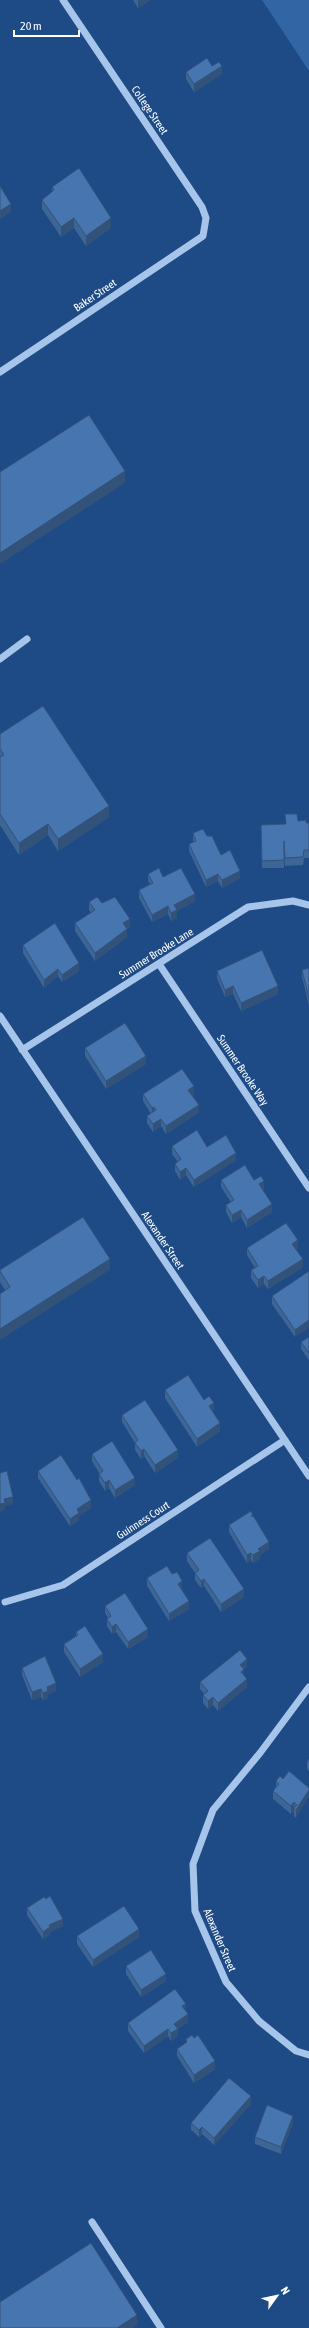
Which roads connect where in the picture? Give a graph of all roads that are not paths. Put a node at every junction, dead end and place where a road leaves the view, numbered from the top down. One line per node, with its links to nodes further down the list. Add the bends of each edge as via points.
1 (63, 0): 2 (street, College Street, via 202,207 206,218)
2 (203, 236): 3 (street, Baker Street)
3 (0, 372)
4 (27, 639): 5 (street)
5 (0, 659)
6 (309, 905): 7 (street, Summer Brooke Lane, via 293,901 248,907)
7 (159, 964): 9 (street, Summer Brooke Lane); 10 (street, Summer Brooke Way)
8 (0, 1016): 9 (street, Alexander Street)
9 (22, 1050): 11 (street, Alexander Street)
10 (309, 1188)
11 (285, 1440): 12 (street, Alexander Street); 13 (street, Guinness Court, via 63,1585)
12 (309, 1476)
13 (5, 1602)
14 (309, 1687): 15 (street, Alexander Street, via 213,1810 193,1864 195,1911 226,1982 259,2021 296,2051)
15 (309, 2055)
16 (92, 2222): 17 (street)
17 (161, 2328)

